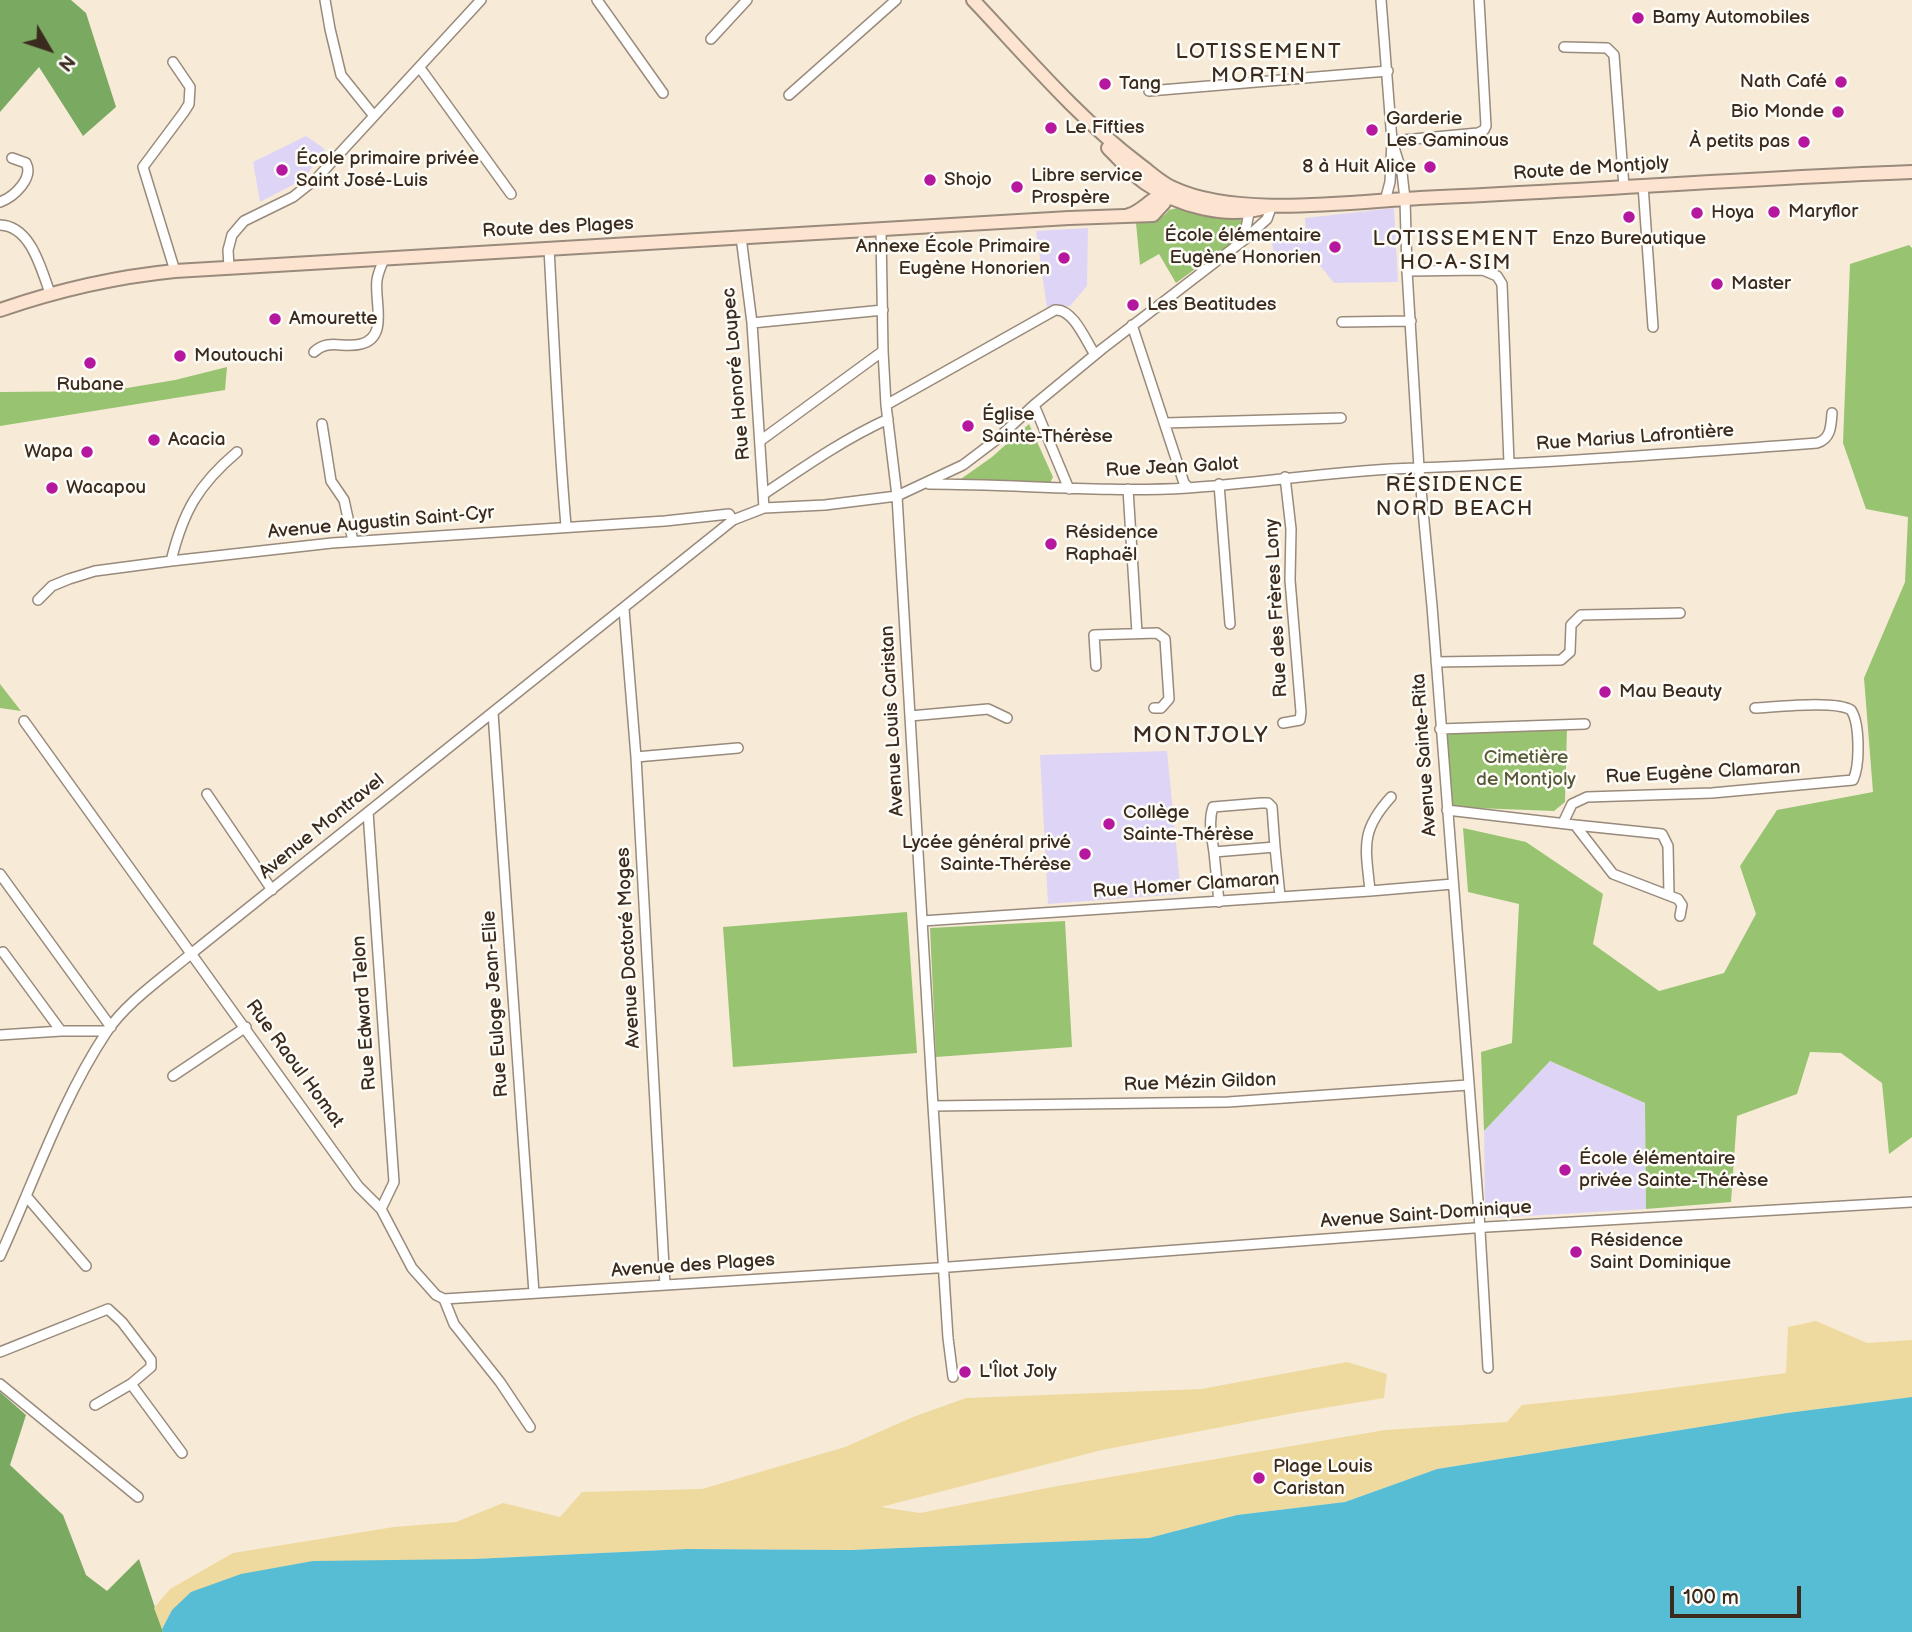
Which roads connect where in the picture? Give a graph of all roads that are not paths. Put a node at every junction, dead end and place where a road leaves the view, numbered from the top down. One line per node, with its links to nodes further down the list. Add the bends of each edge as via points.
1 (325, 0): 17 (street, via 341,75)
2 (481, 0): 12 (street)
3 (597, 0): 15 (street)
4 (747, 0): 9 (street)
5 (896, 0): 16 (street)
6 (973, 0): 18 (street)
7 (1381, 0): 13 (street)
8 (1479, 0): 19 (street, via 1484,130)
9 (711, 39)
10 (1564, 47): 24 (street, via 1607,48 1614,55)
11 (173, 62): 41 (street, via 190,87 189,104 143,167)
12 (420, 68): 17 (street); 26 (street)
13 (1388, 71): 14 (street); 19 (street)
14 (1149, 91)
15 (663, 93)
16 (789, 95)
17 (374, 116): 40 (street, via 317,178 293,197 244,221 232,235)
18 (1088, 122): 22 (street, via 1099,139); 25 (street)
19 (1392, 141): 27 (street, Avenue Sainte-Rita); 28 (street)
20 (12, 158): 29 (street, via 26,163 28,174 12,195)
21 (1912, 172): 23 (street, Route de Montjoly)
22 (1142, 180): 25 (street); 30 (street, via 1149,191)
23 (1643, 185): 24 (street, Route de Montjoly); 50 (street)
24 (1623, 187): 27 (street, Route de Montjoly)
25 (1169, 191): 30 (street, Route des Plages); 31 (street, via 1218,202); 32 (street, via 1203,208); 33 (street, Route des Plages, via 1153,215)
26 (511, 194)
27 (1405, 199): 28 (street, Route de Montjoly); 42 (street, Avenue Sainte-Rita)
28 (1385, 201): 31 (street, Route de Montjoly)
29 (0, 202)
30 (1146, 205): 33 (street, Route des Plages)
31 (1266, 205): 32 (street); 37 (street, Avenue Montravel, via 1267,219)
32 (1249, 213): 37 (street)
33 (1124, 217): 35 (street, Route des Plages)
34 (0, 225): 43 (street, via 19,231 27,240)
35 (881, 231): 36 (street, Route des Plages); 45 (street, Avenue Louis Caristan)
36 (741, 237): 38 (street, Route des Plages); 48 (street, Rue Honoré Loupec)
37 (1244, 240): 49 (street, Avenue Montravel)
38 (549, 248): 39 (street, Route des Plages); 75 (street)
39 (384, 259): 40 (street, Route des Plages); 52 (street, via 377,280 375,335 356,346 326,344)
40 (229, 267): 41 (street, Route des Plages)
41 (175, 271): 43 (street, Route des Plages)
42 (1407, 271): 47 (street, Avenue Sainte-Rita); 63 (street, via 1483,270 1502,284)
43 (50, 293): 44 (street, Route des Plages)
44 (0, 310)
45 (883, 310): 48 (street); 51 (street, Avenue Louis Caristan)
46 (1342, 321): 47 (street)
47 (1411, 321): 64 (street, Avenue Sainte-Rita)
48 (752, 323): 61 (street, Rue Honoré Loupec)
49 (1132, 325): 53 (street, Avenue Montravel); 59 (street)
50 (1653, 327)
51 (883, 351): 54 (street, Avenue Louis Caristan); 61 (street)
52 (314, 352)
53 (1095, 355): 54 (street, via 1068,314 1055,310); 55 (street, Avenue Montravel)
54 (886, 405): 58 (street, Avenue Louis Caristan)
55 (1034, 405): 66 (street, Avenue Montravel, via 963,465); 69 (street)
56 (1832, 413): 63 (street, Rue Marius Lafrontière, via 1831,430 1816,443)
57 (1341, 418): 59 (street)
58 (888, 419): 71 (street); 72 (street, Avenue Louis Caristan)
59 (1165, 423): 68 (street)
60 (322, 424): 76 (street, via 331,481 344,500)
61 (760, 441): 71 (street, Rue Honoré Loupec)
62 (237, 452): 77 (street, via 202,485 187,512)
63 (1509, 463): 64 (street, Rue Marius Lafrontière)
64 (1419, 468): 65 (street, Rue Jean Galot); 83 (street, Avenue Sainte-Rita)
65 (1285, 477): 67 (street, Rue Jean Galot); 91 (street, Rue des Frères Lony, via 1301,712 1300,720)
66 (927, 484): 69 (street, Rue Jean Galot); 72 (street, Avenue Montravel)
67 (1219, 484): 68 (street, Rue Jean Galot); 81 (street)
68 (1189, 488): 70 (street, Rue Jean Galot)
69 (1069, 489): 70 (street, Rue Jean Galot)
70 (1128, 489): 82 (street)
71 (764, 494): 73 (street, Rue Honoré Loupec)
72 (897, 496): 73 (street, Avenue Montravel); 88 (street, Avenue Louis Caristan)
73 (764, 509): 74 (street, Avenue Montravel)
74 (733, 520): 75 (street, Avenue Augustin Saint-Cyr, via 729,514); 79 (street, Avenue Montravel)
75 (565, 526): 76 (street, Avenue Augustin Saint-Cyr)
76 (353, 541): 77 (street, Avenue Augustin Saint-Cyr)
77 (171, 561): 78 (street, Avenue Augustin Saint-Cyr, via 95,571 52,586)
78 (38, 600)
79 (624, 609): 87 (street, Avenue Montravel); 95 (street, Avenue Doctoré Moges)
80 (1680, 613): 83 (street, via 1581,615 1571,625 1570,652 1561,660)
81 (1230, 624)
82 (1137, 633): 84 (street, via 1094,635); 85 (street, via 1157,633 1165,639 1169,699 1161,708)
83 (1436, 662): 93 (street, Avenue Sainte-Rita)
84 (1096, 666)
85 (1154, 708)
86 (1755, 708): 100 (street, Rue Eugène Clamaran, via 1843,706 1851,710 1857,724 1853,780 1712,793 1587,797 1572,804)
87 (493, 713): 99 (street, Avenue Montravel); 130 (street, Rue Euloge Jean-Elie)
88 (910, 716): 89 (street, via 988,709); 112 (street, Avenue Louis Caristan)
89 (1007, 718)
90 (24, 721): 114 (street, Rue Raoul Homat)
91 (1283, 723)
92 (1585, 724): 93 (street)
93 (1440, 729): 98 (street, Avenue Sainte-Rita)
94 (737, 748): 95 (street)
95 (636, 757): 129 (street, Avenue Doctoré Moges)
96 (207, 794): 106 (street)
97 (1391, 797): 107 (street, via 1374,816 1365,842)
98 (1447, 810): 100 (street); 105 (street, Avenue Sainte-Rita)
99 (368, 812): 106 (street, Avenue Montravel); 124 (street, Rue Edward Telon, via 394,1182)
100 (1563, 823): 101 (street)
101 (1575, 825): 108 (street, via 1614,874); 108 (street, via 1662,834 1668,846)
102 (1275, 847): 103 (street); 103 (street, via 1272,807 1261,803 1213,807); 109 (street)
103 (1214, 852): 110 (street)
104 (0, 874): 116 (street)
105 (1453, 884): 107 (street, Rue Homer Clamaran); 120 (street, Avenue Sainte-Rita)
106 (272, 890): 114 (street, Avenue Montravel)
107 (1370, 891): 109 (street, Rue Homer Clamaran)
108 (1669, 895): 111 (street, via 1681,902)
109 (1280, 896): 110 (street, Rue Homer Clamaran)
110 (1219, 902): 112 (street, Rue Homer Clamaran)
111 (1680, 916)
112 (922, 921): 121 (street, Avenue Louis Caristan)
113 (3, 952): 117 (street)
114 (192, 953): 115 (street, Rue Raoul Homat); 116 (street, Avenue Montravel)
115 (246, 1027): 119 (street); 124 (street, Rue Raoul Homat, via 358,1186)
116 (109, 1029): 117 (street); 122 (street, Avenue Montravel, via 66,1108)
117 (61, 1031): 118 (street)
118 (0, 1035)
119 (173, 1076)
120 (1468, 1085): 121 (street, Rue Mézin Gildon, via 1228,1102); 125 (street, Avenue Sainte-Rita)
121 (933, 1107): 128 (street, Avenue Louis Caristan)
122 (27, 1197): 126 (street, Avenue Montravel); 127 (street)
123 (1912, 1202): 125 (street, Avenue Saint-Dominique)
124 (381, 1209): 131 (street, Rue Raoul Homat, via 412,1268)
125 (1480, 1228): 128 (street, Avenue Saint-Dominique); 133 (street, Avenue Sainte-Rita)
126 (0, 1256)
127 (86, 1266)
128 (944, 1267): 129 (street, Avenue des Plages); 134 (street, Avenue Louis Caristan)
129 (665, 1285): 130 (street, Avenue des Plages)
130 (534, 1293): 131 (street, Avenue des Plages)
131 (444, 1299): 138 (street, Rue Raoul Homat, via 454,1324)
132 (0, 1352): 136 (street, via 108,1309 151,1360 151,1367)
133 (1488, 1368)
134 (953, 1377)
135 (0, 1384): 140 (street)
136 (131, 1384): 137 (street); 139 (street)
137 (95, 1405)
138 (530, 1427)
139 (182, 1453)
140 (138, 1497)

